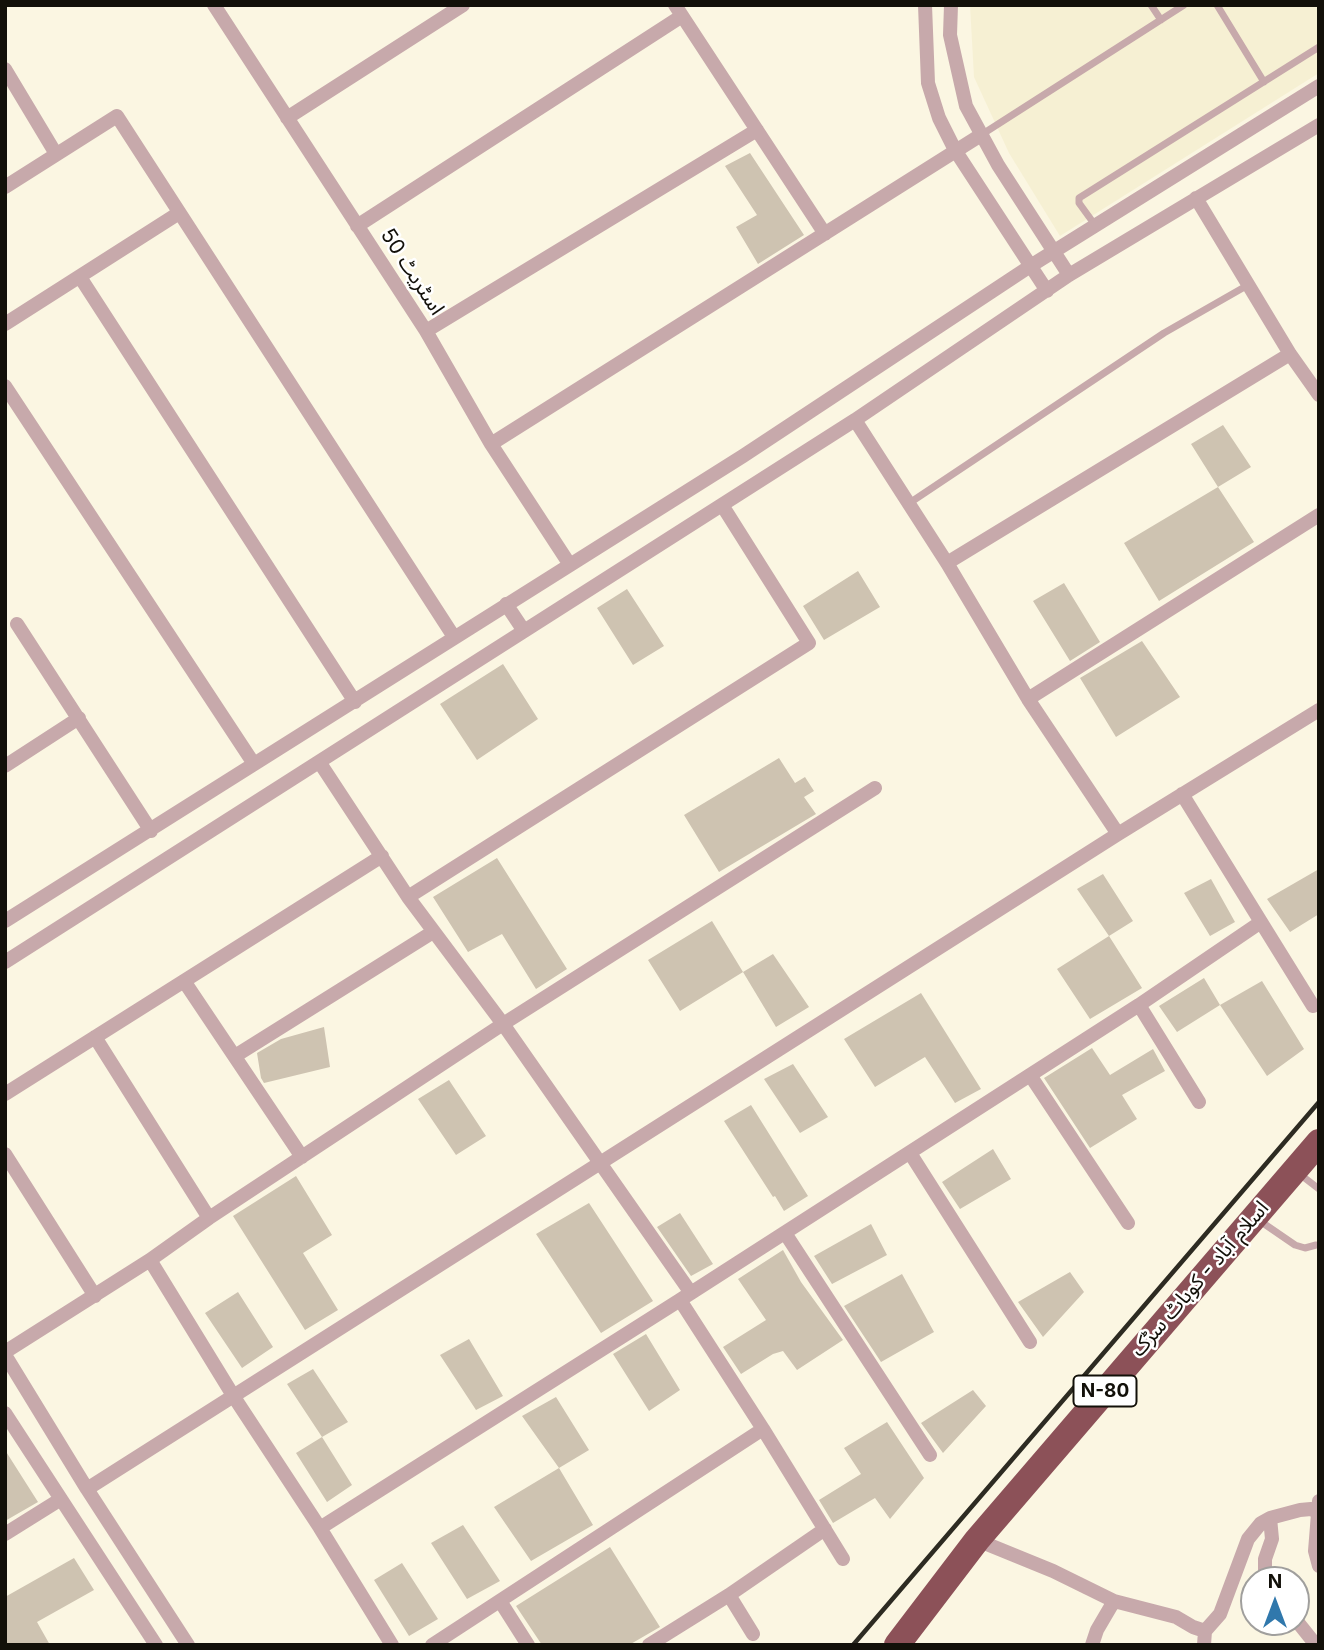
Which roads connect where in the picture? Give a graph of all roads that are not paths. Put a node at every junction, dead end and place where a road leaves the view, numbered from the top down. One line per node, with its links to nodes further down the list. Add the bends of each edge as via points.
1 (214, 5): 14 (street, اسٹریٹ 50)
2 (463, 5): 14 (street)
3 (925, 5): 18 (street, via 928,83)
4 (951, 5): 17 (street, via 950,35 966,106)
5 (1151, 5): 9 (lane)
6 (1184, 5): 9 (lane)
7 (1217, 5): 12 (lane)
8 (678, 10): 16 (street); 23 (street)
9 (1161, 20): 17 (lane)
10 (1319, 47): 12 (lane)
11 (5, 69): 19 (street)
12 (1264, 82): 24 (lane, via 1079,198)
13 (1317, 92): 24 (street)
14 (287, 118): 23 (street, اسٹریٹ 50)
15 (1319, 125): 21 (street)
16 (757, 130): 25 (street); 33 (street)
17 (981, 135): 18 (street); 26 (street)
18 (955, 150): 25 (street); 27 (street)
19 (56, 155): 20 (street); 22 (street, via 117,116)
20 (5, 187)
21 (1196, 198): 28 (street); 30 (street)
22 (179, 213): 29 (street); 47 (street)
23 (357, 226): 33 (street, اسٹریٹ 50)
24 (1095, 226): 26 (street)
25 (825, 234): 38 (street)
26 (1055, 252): 27 (street); 28 (street)
27 (1032, 265): 31 (street); 43 (street)
28 (1069, 275): 31 (street)
29 (80, 277): 32 (street); 49 (street)
30 (1248, 284): 34 (street); 40 (lane, via 1164,333)
31 (1047, 291): 37 (street)
32 (5, 324)
33 (425, 331): 38 (street, اسٹریٹ 50)
34 (1290, 354): 36 (street); 42 (street)
35 (5, 386): 53 (street)
36 (1319, 395)
37 (855, 420): 39 (street); 40 (street)
38 (491, 444): 43 (street, اسٹریٹ 50)
39 (722, 505): 46 (street); 60 (street, via 809,643)
40 (907, 505): 42 (street)
41 (1319, 515): 48 (street)
42 (947, 564): 48 (street)
43 (570, 565): 44 (street)
44 (506, 604): 46 (street); 47 (street)
45 (17, 624): 51 (street)
46 (524, 631): 52 (street)
47 (454, 637): 49 (street)
48 (1028, 699): 58 (street)
49 (355, 702): 53 (street)
50 (1318, 712): 56 (street)
51 (79, 718): 54 (street); 57 (street)
52 (320, 763): 59 (street); 64 (street)
53 (254, 764): 57 (street)
54 (5, 766)
55 (875, 788): 68 (street)
56 (1182, 794): 58 (street); 62 (street)
57 (151, 831): 61 (street)
58 (1118, 834): 78 (street)
59 (382, 856): 60 (street); 65 (street)
60 (408, 897): 63 (street)
61 (5, 922)
62 (1261, 922): 66 (street); 67 (street)
63 (433, 932): 68 (street); 70 (street)
64 (5, 962)
65 (184, 981): 69 (street); 70 (street)
66 (1139, 1005): 71 (street); 73 (street)
67 (1314, 1006)
68 (503, 1024): 77 (street); 78 (street)
69 (95, 1037): 72 (street); 82 (street)
70 (234, 1056): 77 (street)
71 (1030, 1075): 75 (street); 83 (street)
72 (5, 1094)
73 (1199, 1102)
74 (1319, 1142): 79 (highway, اسلام آباد - کوہاٹ سڑک / N-80)
75 (910, 1153): 84 (street); 89 (street)
76 (5, 1154): 87 (street)
77 (302, 1157): 82 (street)
78 (600, 1162): 88 (street); 91 (street)
79 (1294, 1170): 80 (lane); 81 (highway, اسلام آباد - کوہاٹ سڑک / N-80)
80 (1319, 1189)
81 (1253, 1217): 85 (lane, via 1295,1245); 102 (highway, اسلام آباد - کوہاٹ سڑک / N-80)
82 (209, 1218): 86 (street)
83 (1128, 1223)
84 (785, 1233): 88 (street); 94 (street)
85 (1316, 1244)
86 (150, 1260): 87 (street); 91 (street)
87 (95, 1296): 90 (street)
88 (685, 1297): 93 (street); 99 (street)
89 (1030, 1342)
90 (5, 1353): 95 (street)
91 (234, 1397): 95 (street); 99 (street)
92 (5, 1413): 96 (street)
93 (763, 1429): 100 (street); 107 (street)
94 (930, 1455)
95 (87, 1489): 112 (street)
96 (61, 1499): 101 (street); 111 (street)
97 (1318, 1506): 98 (street); 105 (street, via 1315,1551)
98 (1270, 1518): 104 (street, via 1272,1539); 110 (street, via 1248,1539 1220,1614)
99 (320, 1528): 113 (street)
100 (825, 1529): 103 (street); 106 (street)
101 (5, 1534)
102 (978, 1539): 108 (street); 117 (highway, اسلام آباد - کوہاٹ سڑک / N-80)
103 (843, 1559)
104 (1265, 1566)
105 (1319, 1566)
106 (729, 1595): 109 (street); 116 (street)
107 (500, 1601): 114 (street); 115 (street)
108 (1114, 1601): 110 (street, via 1176,1617); 118 (street)
109 (753, 1634)
110 (1204, 1638)
111 (156, 1645)
112 (188, 1645)
113 (392, 1645)
114 (432, 1645)
115 (528, 1645)
116 (649, 1645)
117 (897, 1645)
118 (1092, 1645)

